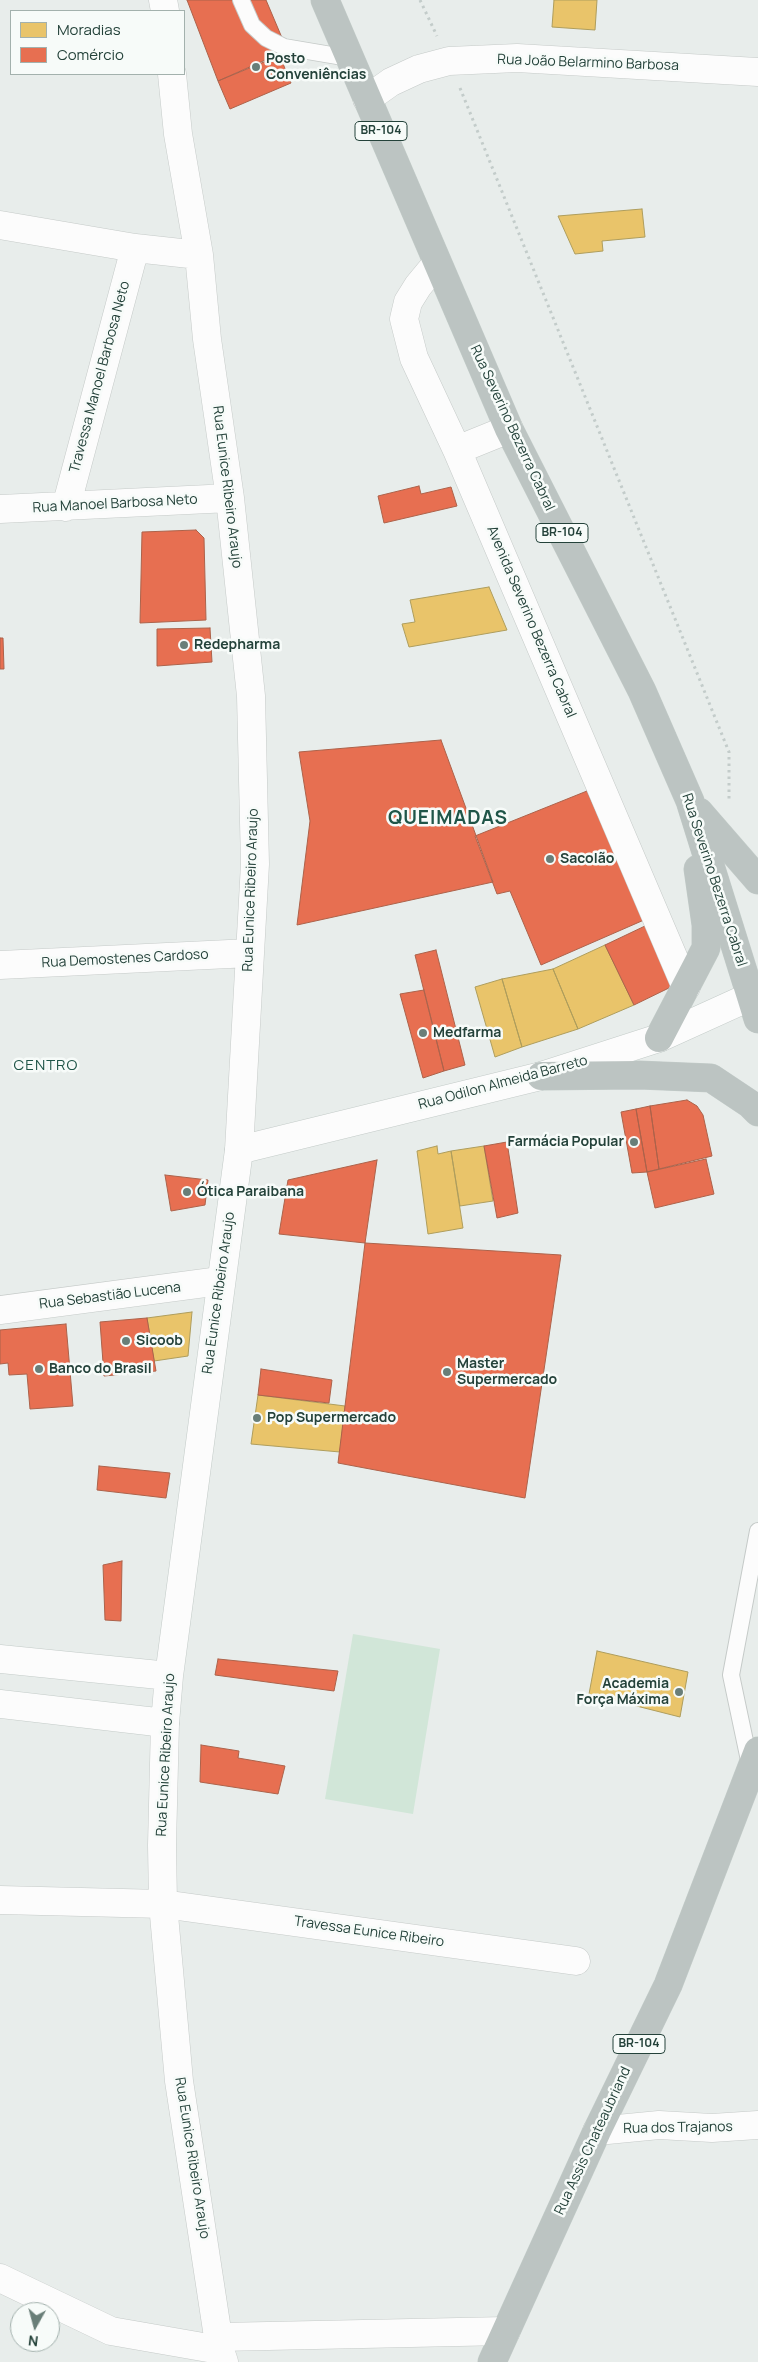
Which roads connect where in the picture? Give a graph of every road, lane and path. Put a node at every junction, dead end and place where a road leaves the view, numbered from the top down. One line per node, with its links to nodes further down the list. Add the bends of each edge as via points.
1 (241, 0): 4 (lane, via 252,25 266,38 284,47)
2 (325, 0): 4 (highway, Rua Severino Bezerra Cabral / BR-104)
3 (420, 0): 5 (path)
4 (349, 58): 8 (highway, Rua Severino Bezerra Cabral / BR-104)
5 (449, 61): 6 (street, Rua João Belarmino Barbosa, via 517,58); 8 (street, Rua João Belarmino Barbosa, via 419,69 390,82); 19 (path, via 729,752)
6 (758, 72)
7 (172, 75): 11 (street, Rua Eunice Ribeiro Araujo, via 178,134)
8 (367, 99): 12 (highway, Rua Severino Bezerra Cabral / BR-104)
9 (0, 225): 10 (street)
10 (135, 248): 11 (street); 16 (street, Travessa Manoel Barbosa Neto)
11 (198, 255): 15 (street, Rua Eunice Ribeiro Araujo)
12 (437, 263): 13 (highway, Rua Severino Bezerra Cabral / BR-104); 14 (street, Avenida Severino Bezerra Cabral, via 408,302 404,319 414,358)
13 (509, 429): 14 (street); 18 (highway, Rua Severino Bezerra Cabral / BR-104, via 642,691)
14 (457, 450): 23 (street, Avenida Severino Bezerra Cabral)
15 (230, 498): 16 (street, Rua Manoel Barbosa Neto); 21 (street, Rua Eunice Ribeiro Araujo, via 251,696 255,864)
16 (66, 507): 17 (street, Rua Manoel Barbosa Neto)
17 (0, 510)
18 (690, 801): 19 (highway); 23 (highway, via 706,948); 24 (highway, Rua Severino Bezerra Cabral / BR-104)
19 (729, 848): 20 (highway)
20 (758, 880)
21 (250, 953): 22 (street, Rua Demostenes Cardoso); 28 (street, Rua Eunice Ribeiro Araujo)
22 (0, 965)
23 (686, 986): 25 (highway)
24 (756, 1003): 25 (street, Rua Odilon Almeida Barreto)
25 (659, 1038): 26 (street, Rua Odilon Almeida Barreto)
26 (541, 1076): 27 (highway, via 711,1078); 28 (street, Rua Odilon Almeida Barreto)
27 (758, 1112)
28 (239, 1150): 29 (street, Rua Eunice Ribeiro Araujo)
29 (220, 1281): 30 (street, Rua Sebastião Lucena); 33 (street, Rua Eunice Ribeiro Araujo)
30 (0, 1310)
31 (758, 1531): 36 (lane, via 731,1675)
32 (0, 1659): 33 (street)
33 (169, 1676): 35 (street, Rua Eunice Ribeiro Araujo)
34 (0, 1704): 35 (street)
35 (165, 1723): 38 (street, Rua Eunice Ribeiro Araujo)
36 (755, 1760): 41 (highway, Rua Assis Chateaubriand / BR-104, via 668,1984)
37 (0, 1900): 38 (street, Travessa Eunice Ribeiro)
38 (163, 1904): 39 (street, Travessa Eunice Ribeiro); 44 (street, Rua Eunice Ribeiro Araujo, via 179,2081)
39 (576, 1961)
40 (758, 2125): 41 (street, Rua dos Trajanos, via 712,2128 659,2125)
41 (597, 2130): 43 (highway, Rua Assis Chateaubriand / BR-104)
42 (0, 2278): 44 (street, via 111,2331)
43 (506, 2331): 44 (street); 45 (highway, Rua Assis Chateaubriand / BR-104)
44 (222, 2350)
45 (492, 2362)

